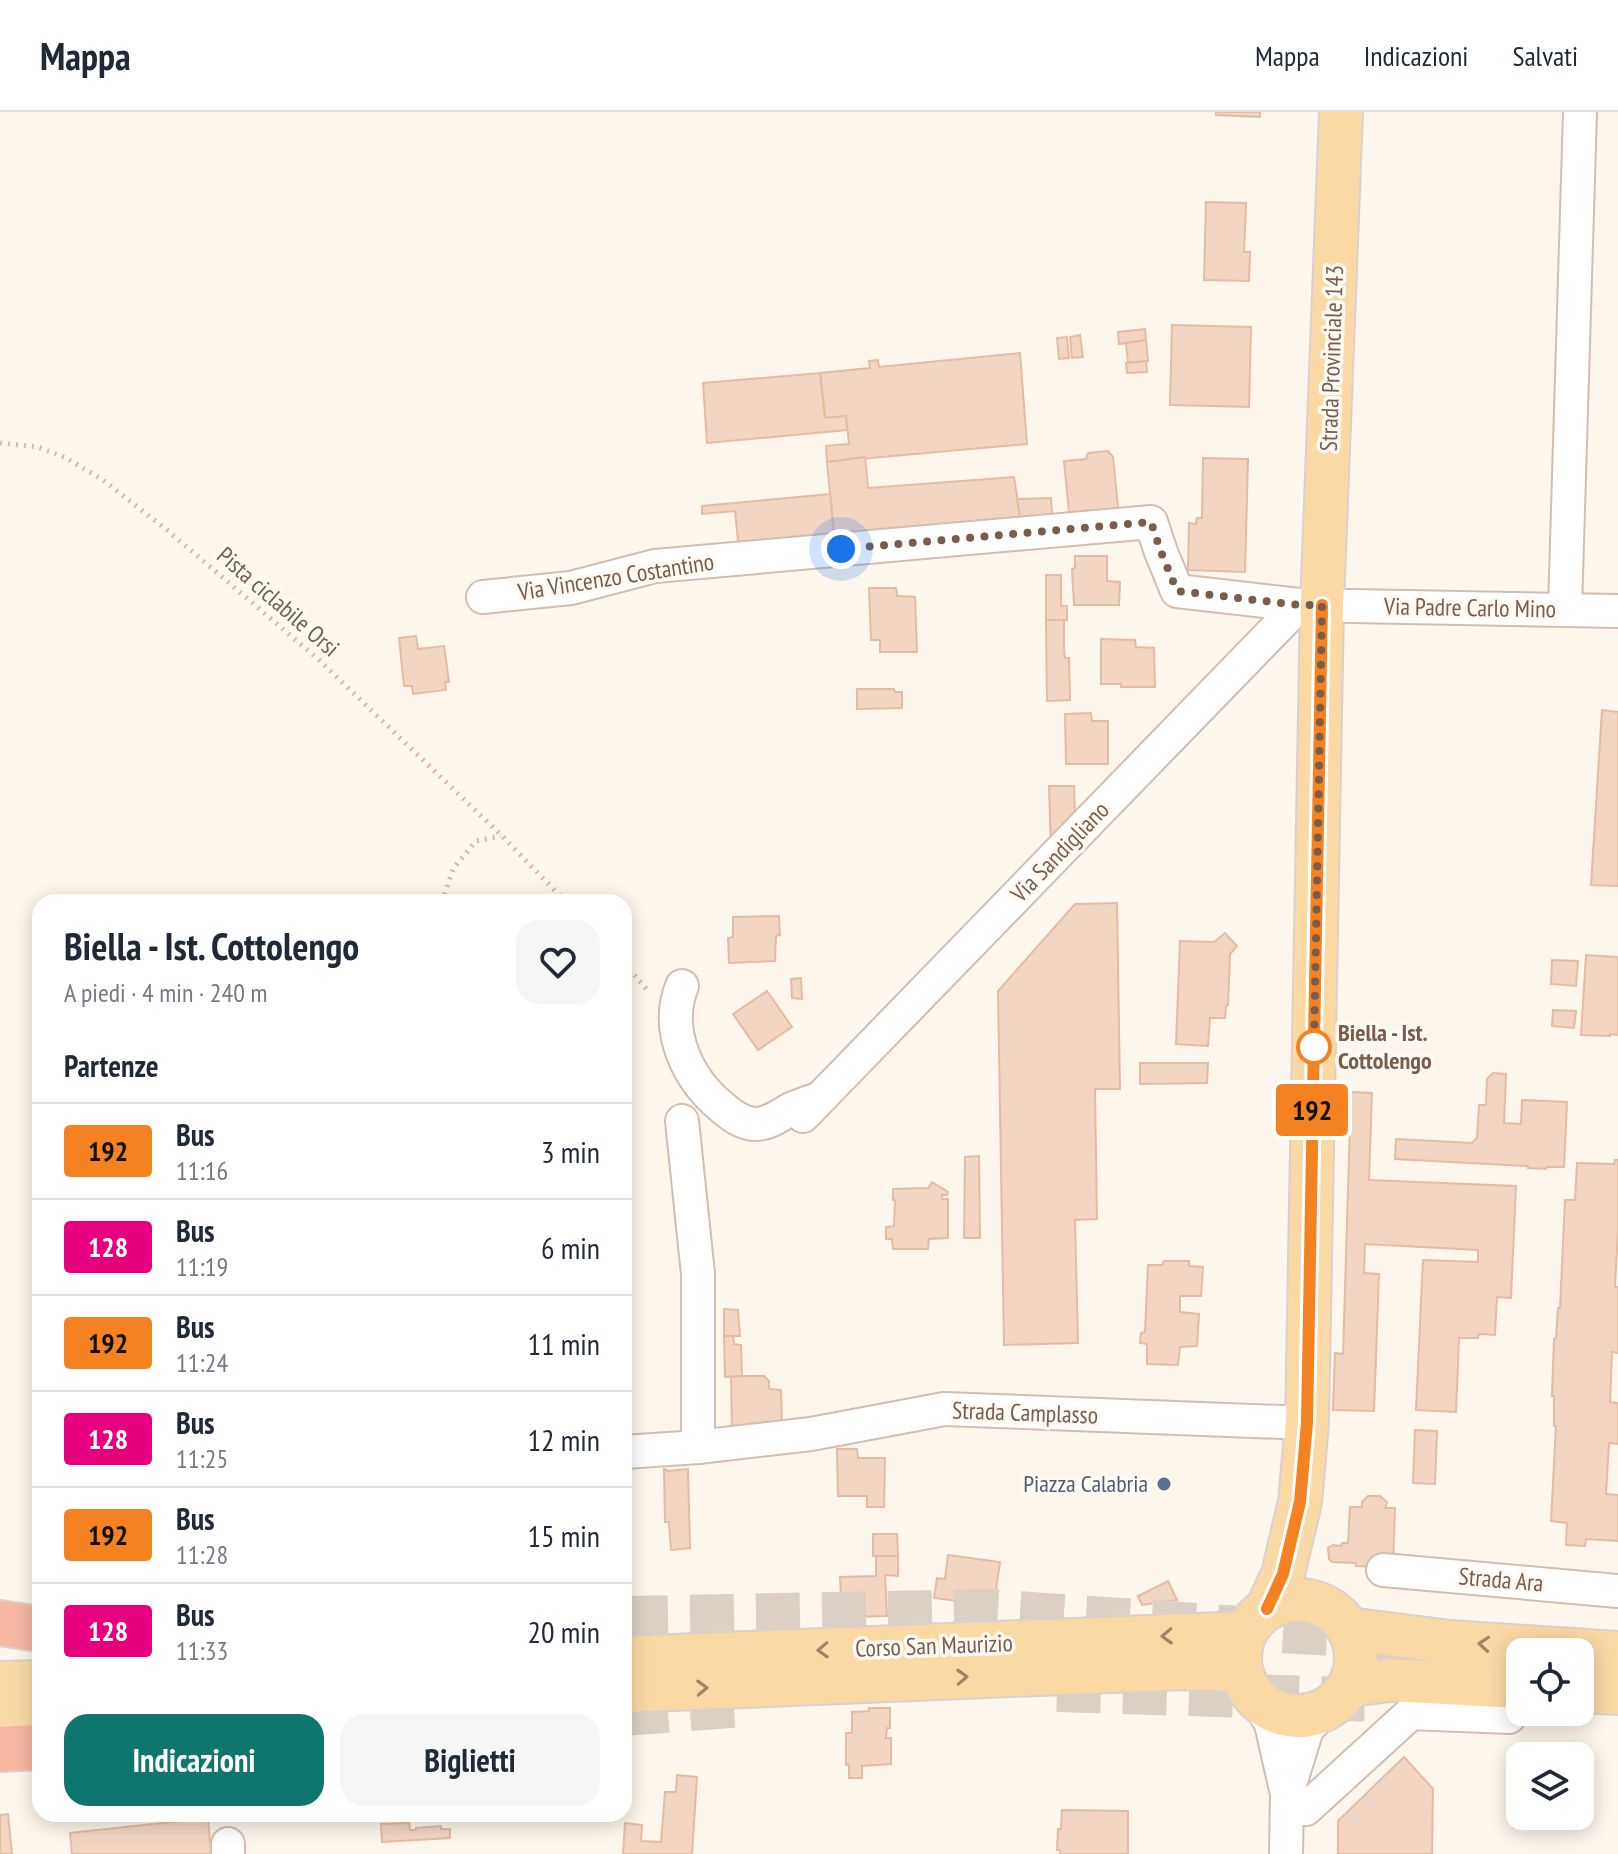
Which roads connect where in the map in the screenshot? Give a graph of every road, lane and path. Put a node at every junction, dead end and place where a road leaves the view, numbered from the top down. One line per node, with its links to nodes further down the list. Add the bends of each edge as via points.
1 (1341, 112): 5 (main road, Strada Provinciale 143)
2 (1580, 112): 6 (street)
3 (0, 443): 8 (path, Pista ciclabile Orsi, via 38,447 66,458 167,530 318,659)
4 (483, 597): 5 (street, Via Vincenzo Costantino, via 571,588 655,566 1151,522 1177,591)
5 (1310, 605): 6 (street, Via Padre Carlo Mino); 11 (street, Via Sandigliano, via 812,1107 794,1108 753,1125 716,1103 684,1058 676,1024); 13 (main road, Strada Provinciale 143)
6 (1565, 609): 7 (street, Via Padre Carlo Mino)
7 (1618, 611)
8 (502, 836): 9 (path, via 476,841 453,869); 10 (path, Pista ciclabile Orsi)
9 (445, 894)
10 (558, 894)
11 (682, 986)
12 (682, 1121): 14 (street, via 698,1274)
13 (1307, 1423): 14 (street, Strada Camplasso, via 944,1409 811,1434); 16 (main road, Strada Provinciale 143)
14 (698, 1447): 15 (street, Strada Camplasso)
15 (632, 1451)
16 (1300, 1502): 19 (main road, via 1313,1574); 21 (main road, via 1283,1574)
17 (1383, 1570): 18 (street, Strada Ara)
18 (1618, 1591)
19 (1338, 1619): 20 (main road, one-way to 19, via 1450,1642); 21 (main road, via 1314,1602 1282,1602); 29 (main road, via 1354,1642 1356,1657 1355,1671)
20 (1614, 1649)
21 (1252, 1653): 22 (main road, Corso San Maurizio, one-way to 22); 26 (main road, Corso San Maurizio, one-way to 21, via 1185,1668); 29 (main road, via 1273,1711 1308,1716); 35 (street)
22 (632, 1658)
23 (32, 1682): 24 (main road)
24 (0, 1683)
25 (1506, 1686): 29 (main road, via 1390,1680)
26 (632, 1691)
27 (1594, 1692): 28 (main road)
28 (1618, 1693)
29 (1338, 1698): 35 (street, via 1307,1729)
30 (32, 1715): 31 (main road)
31 (0, 1717)
32 (1506, 1717): 35 (street, via 1411,1713 1306,1809)
33 (32, 1747): 34 (highway)
34 (0, 1749)
35 (1287, 1801): 36 (street)
36 (1286, 1854)

